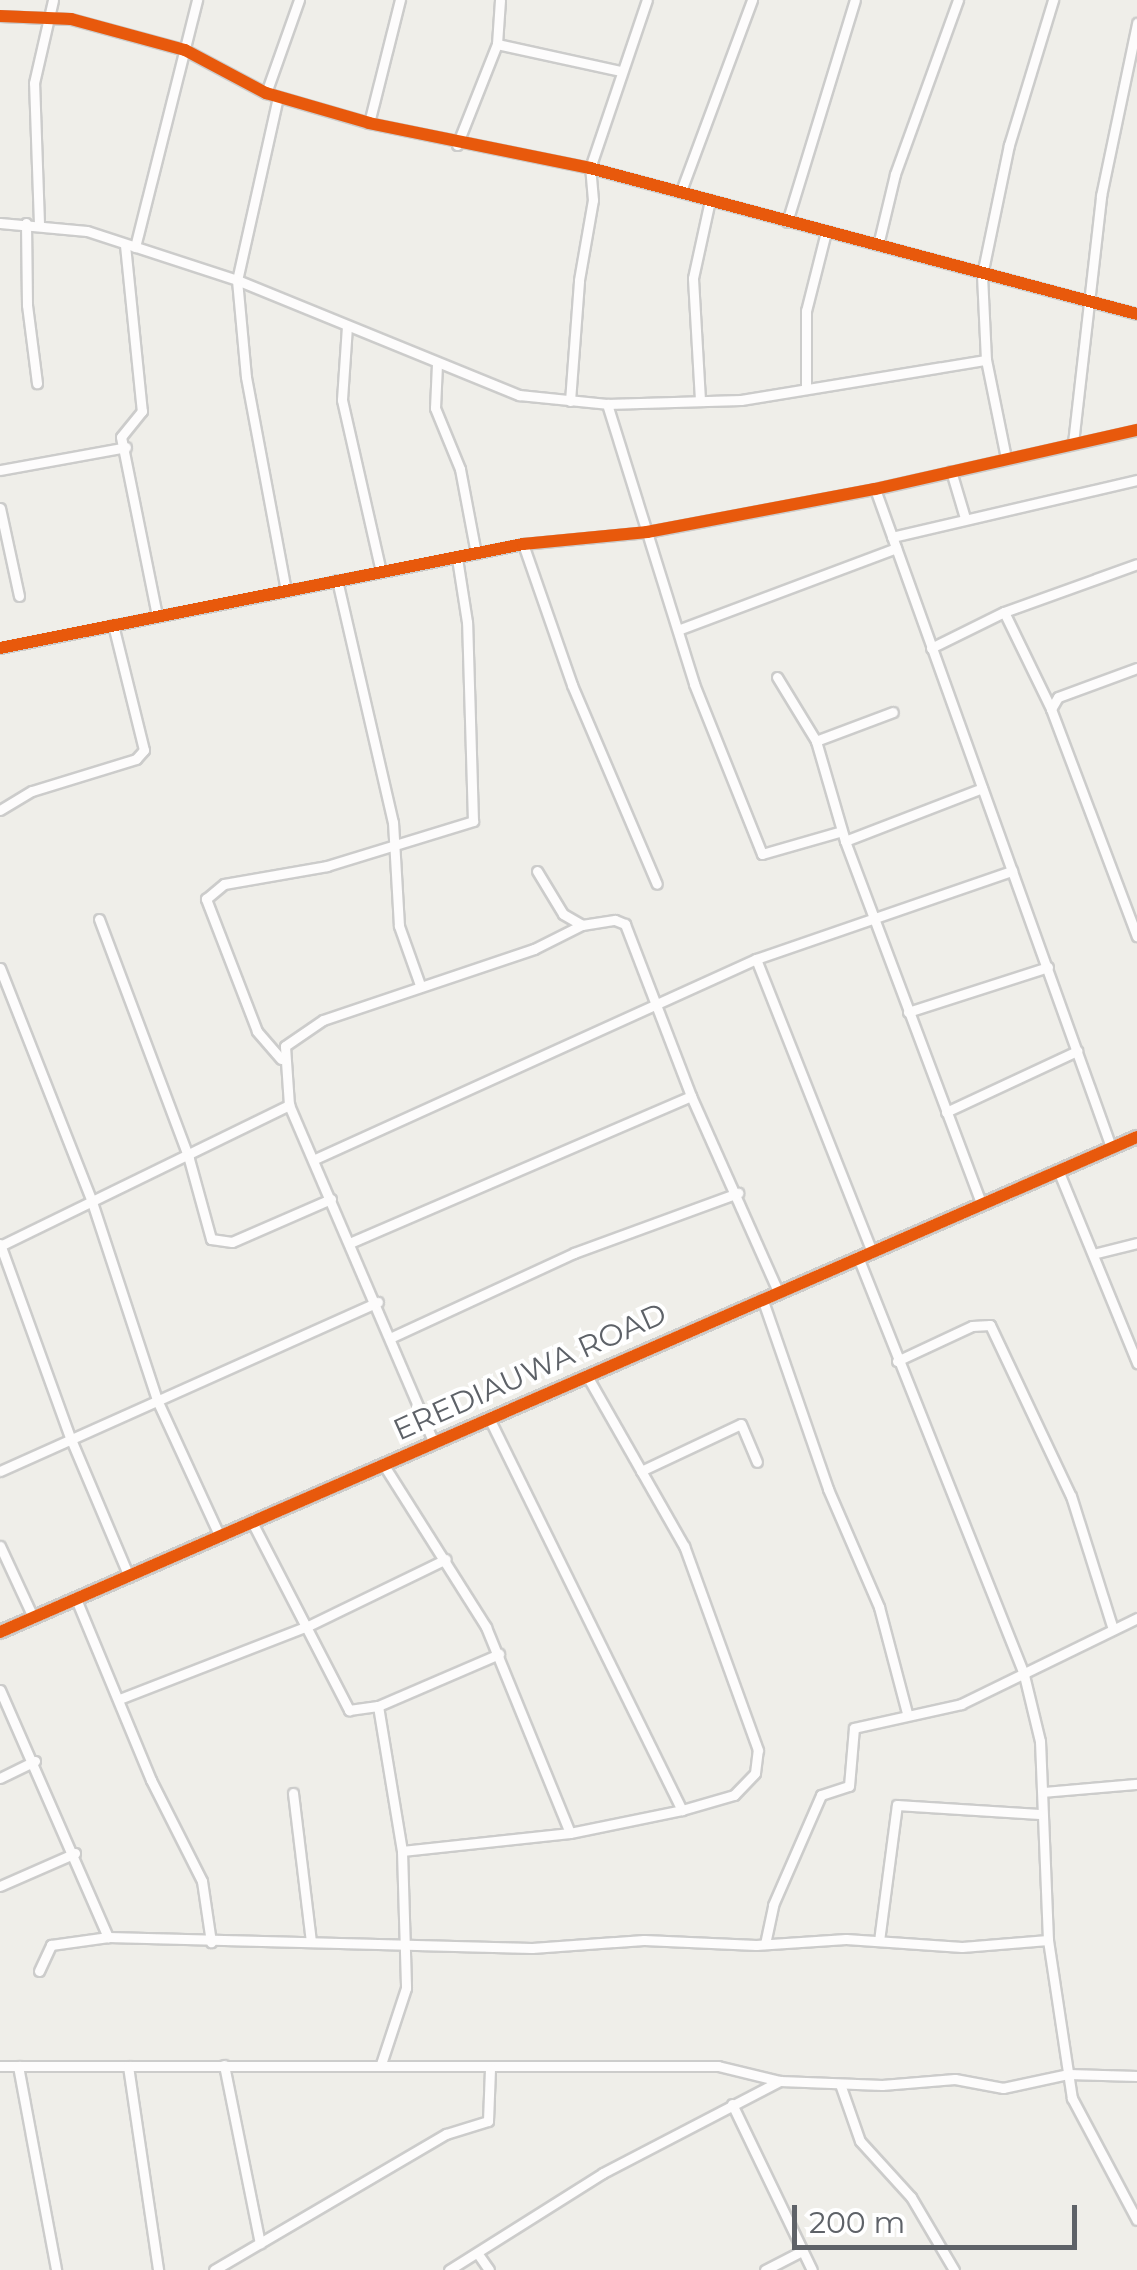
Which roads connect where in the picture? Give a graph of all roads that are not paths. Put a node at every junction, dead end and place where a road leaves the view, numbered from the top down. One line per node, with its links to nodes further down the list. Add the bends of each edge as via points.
1 (52, 0): 12 (street)
2 (197, 0): 15 (street)
3 (299, 0): 17 (street)
4 (400, 0): 19 (street)
5 (500, 0): 14 (street)
6 (646, 0): 16 (street)
7 (752, 0): 22 (street)
8 (855, 0): 24 (street)
9 (958, 0): 29 (street, via 894,174)
10 (1053, 0): 31 (street, via 1009,145)
11 (0, 16): 12 (street)
12 (48, 19): 15 (street); 27 (street, via 34,83)
13 (1137, 24): 33 (street)
14 (498, 44): 16 (street); 20 (street)
15 (185, 50): 17 (street); 30 (street)
16 (621, 71): 21 (street)
17 (266, 93): 18 (street)
18 (278, 97): 19 (street); 32 (street)
19 (368, 124): 20 (street)
20 (457, 146): 21 (street)
21 (590, 168): 22 (street); 40 (street, via 594,200 579,280)
22 (682, 192): 23 (street)
23 (710, 200): 24 (street); 41 (street, via 693,278)
24 (787, 222): 28 (street)
25 (0, 223): 26 (street)
26 (26, 223): 27 (street); 38 (street)
27 (39, 224): 30 (street)
28 (826, 232): 29 (street); 39 (street, via 806,311)
29 (878, 245): 31 (street)
30 (130, 246): 32 (street); 45 (street, via 142,411 121,433)
31 (982, 274): 33 (street); 36 (street)
32 (236, 280): 35 (street); 62 (street, via 246,377)
33 (1086, 303): 34 (street); 44 (street)
34 (1137, 314)
35 (347, 326): 37 (street); 60 (street, via 342,400)
36 (986, 360): 39 (street); 46 (street)
37 (437, 364): 40 (street, via 519,395); 57 (street, via 435,408 460,469)
38 (37, 383)
39 (806, 387): 41 (street)
40 (570, 400): 42 (street)
41 (700, 400): 42 (street)
42 (606, 404): 53 (street)
43 (1137, 430): 44 (street)
44 (1073, 443): 46 (street)
45 (126, 447): 47 (street); 65 (street)
46 (1006, 458): 48 (street)
47 (0, 470)
48 (950, 471): 50 (street); 52 (street)
49 (1137, 480): 52 (street)
50 (875, 488): 53 (street); 54 (street)
51 (0, 508): 63 (street)
52 (965, 518): 54 (street)
53 (647, 532): 55 (street); 67 (street)
54 (892, 537): 56 (street)
55 (523, 544): 57 (street); 81 (street, via 572,685)
56 (896, 548): 67 (street); 69 (street)
57 (476, 554): 58 (street)
58 (457, 558): 60 (street); 78 (street, via 467,622 474,815 461,827)
59 (1137, 564): 64 (street)
60 (381, 571): 61 (street)
61 (337, 580): 62 (street); 78 (street, via 363,674)
62 (286, 590): 65 (street)
63 (20, 596)
64 (1004, 612): 69 (street); 72 (street)
65 (156, 616): 66 (street)
66 (113, 625): 68 (street); 76 (street, via 144,750 136,759 32,791)
67 (678, 630): 77 (street, via 762,854)
68 (0, 648)
69 (931, 648): 75 (street)
70 (1137, 668): 72 (street, via 1058,697)
71 (778, 677): 74 (street)
72 (1051, 710): 82 (street)
73 (893, 712): 74 (street)
74 (816, 741): 77 (street)
75 (982, 788): 77 (street); 79 (street)
76 (0, 810)
77 (844, 836): 83 (street)
78 (393, 847): 90 (street, via 399,926); 94 (street, via 224,884 206,898 257,1031)
79 (1012, 871): 83 (street); 88 (street)
80 (537, 872): 85 (street, via 564,914)
81 (658, 884)
82 (1132, 912): 86 (street)
83 (873, 919): 87 (street); 92 (street)
84 (99, 920): 100 (street)
85 (582, 924): 90 (street, via 534,949); 91 (street, via 625,924)
86 (1137, 936)
87 (756, 960): 91 (street); 110 (street)
88 (1048, 966): 92 (street); 93 (street)
89 (0, 968): 105 (street)
90 (420, 985): 94 (street, via 323,1020 290,1038)
91 (656, 1001): 95 (street); 101 (street)
92 (908, 1012): 97 (street)
93 (1077, 1051): 97 (street); 99 (street)
94 (281, 1059): 96 (street)
95 (690, 1096): 103 (street); 107 (street)
96 (289, 1106): 100 (street); 101 (street)
97 (946, 1112): 106 (street)
98 (1137, 1137): 99 (street, EREDIAUWA ROAD)
99 (1111, 1148): 102 (street, EREDIAUWA ROAD)
100 (189, 1159): 104 (street, via 211,1239 220,1244); 105 (street)
101 (315, 1159): 104 (street)
102 (1058, 1170): 106 (street, EREDIAUWA ROAD); 112 (street)
103 (738, 1193): 113 (street); 116 (street, via 574,1253)
104 (331, 1199): 107 (street)
105 (92, 1202): 109 (street); 120 (street)
106 (981, 1202): 110 (street, EREDIAUWA ROAD)
107 (352, 1242): 115 (street)
108 (1137, 1242): 112 (street)
109 (0, 1245): 122 (street)
110 (871, 1249): 111 (street, EREDIAUWA ROAD)
111 (857, 1254): 113 (street, EREDIAUWA ROAD); 117 (street)
112 (1093, 1254): 118 (street)
113 (778, 1291): 114 (street, EREDIAUWA ROAD)
114 (762, 1298): 119 (street, EREDIAUWA ROAD); 144 (street, via 828,1490 879,1607)
115 (378, 1302): 116 (street); 120 (street)
116 (390, 1338): 123 (street)
117 (897, 1360): 137 (street, via 972,1326 990,1325 1071,1496 1098,1564); 140 (street)
118 (1137, 1363)
119 (590, 1380): 121 (street, EREDIAUWA ROAD); 127 (street)
120 (157, 1400): 122 (street); 129 (street)
121 (488, 1416): 123 (street, EREDIAUWA ROAD); 150 (street)
122 (70, 1438): 126 (street); 132 (street)
123 (433, 1440): 125 (street, EREDIAUWA ROAD)
124 (757, 1462): 127 (street, via 741,1424)
125 (382, 1464): 128 (street, EREDIAUWA ROAD); 131 (street)
126 (0, 1471)
127 (640, 1471): 150 (street, via 684,1546 758,1750 751,1784)
128 (252, 1522): 129 (street, EREDIAUWA ROAD); 136 (street)
129 (220, 1537): 132 (street, EREDIAUWA ROAD)
130 (0, 1546): 134 (street)
131 (446, 1559): 136 (street); 139 (street)
132 (129, 1578): 133 (street, EREDIAUWA ROAD)
133 (76, 1599): 134 (street, EREDIAUWA ROAD); 142 (street)
134 (33, 1617): 138 (street, EREDIAUWA ROAD)
135 (1137, 1618): 137 (street)
136 (308, 1626): 142 (street); 143 (street, via 349,1710)
137 (1113, 1629): 140 (street)
138 (0, 1632)
139 (499, 1654): 143 (street); 152 (street)
140 (1024, 1674): 144 (street, via 961,1704); 148 (street, via 1040,1740)
141 (0, 1690): 145 (street)
142 (122, 1698): 160 (street, via 151,1780 202,1881)
143 (378, 1706): 153 (street)
144 (907, 1713): 162 (street, via 854,1728 849,1786 820,1795 774,1905)
145 (35, 1761): 146 (street); 154 (street)
146 (0, 1778)
147 (1137, 1784): 148 (street)
148 (1043, 1792): 151 (street)
149 (293, 1793): 158 (street)
150 (682, 1810): 152 (street)
151 (1039, 1814): 157 (street); 159 (street, via 897,1806)
152 (570, 1833): 153 (street)
153 (402, 1851): 161 (street)
154 (74, 1853): 155 (street); 156 (street)
155 (0, 1886)
156 (108, 1937): 160 (street); 163 (street, via 51,1945)
157 (1048, 1940): 159 (street, via 962,1947); 170 (street)
158 (311, 1941): 160 (street); 161 (street)
159 (879, 1941): 162 (street)
160 (211, 1942)
161 (401, 1942): 162 (street, via 532,1948 644,1940); 164 (street, via 403,2007)
162 (766, 1944)
163 (39, 1971)
164 (382, 2064): 165 (street); 169 (street)
165 (224, 2065): 168 (street); 176 (street)
166 (0, 2066): 167 (street)
167 (18, 2066): 168 (street); 179 (street)
168 (128, 2066): 180 (street)
169 (490, 2068): 172 (street, via 718,2066); 176 (street, via 488,2121 446,2134)
170 (1068, 2074): 171 (street); 173 (street, via 1003,2088 955,2078); 175 (street, via 1091,2141)
171 (1137, 2076)
172 (780, 2081): 173 (street); 174 (street)
173 (840, 2084): 186 (street, via 854,2131 911,2197)
174 (732, 2104): 177 (street); 178 (street, via 602,2173)
175 (1137, 2220)
176 (260, 2243): 181 (street)
177 (802, 2251): 184 (street); 185 (street)
178 (478, 2254): 182 (street); 183 (street)
179 (56, 2270)
180 (158, 2270)
181 (214, 2270)
182 (448, 2270)
183 (489, 2270)
184 (766, 2270)
185 (812, 2270)
186 (954, 2270)

